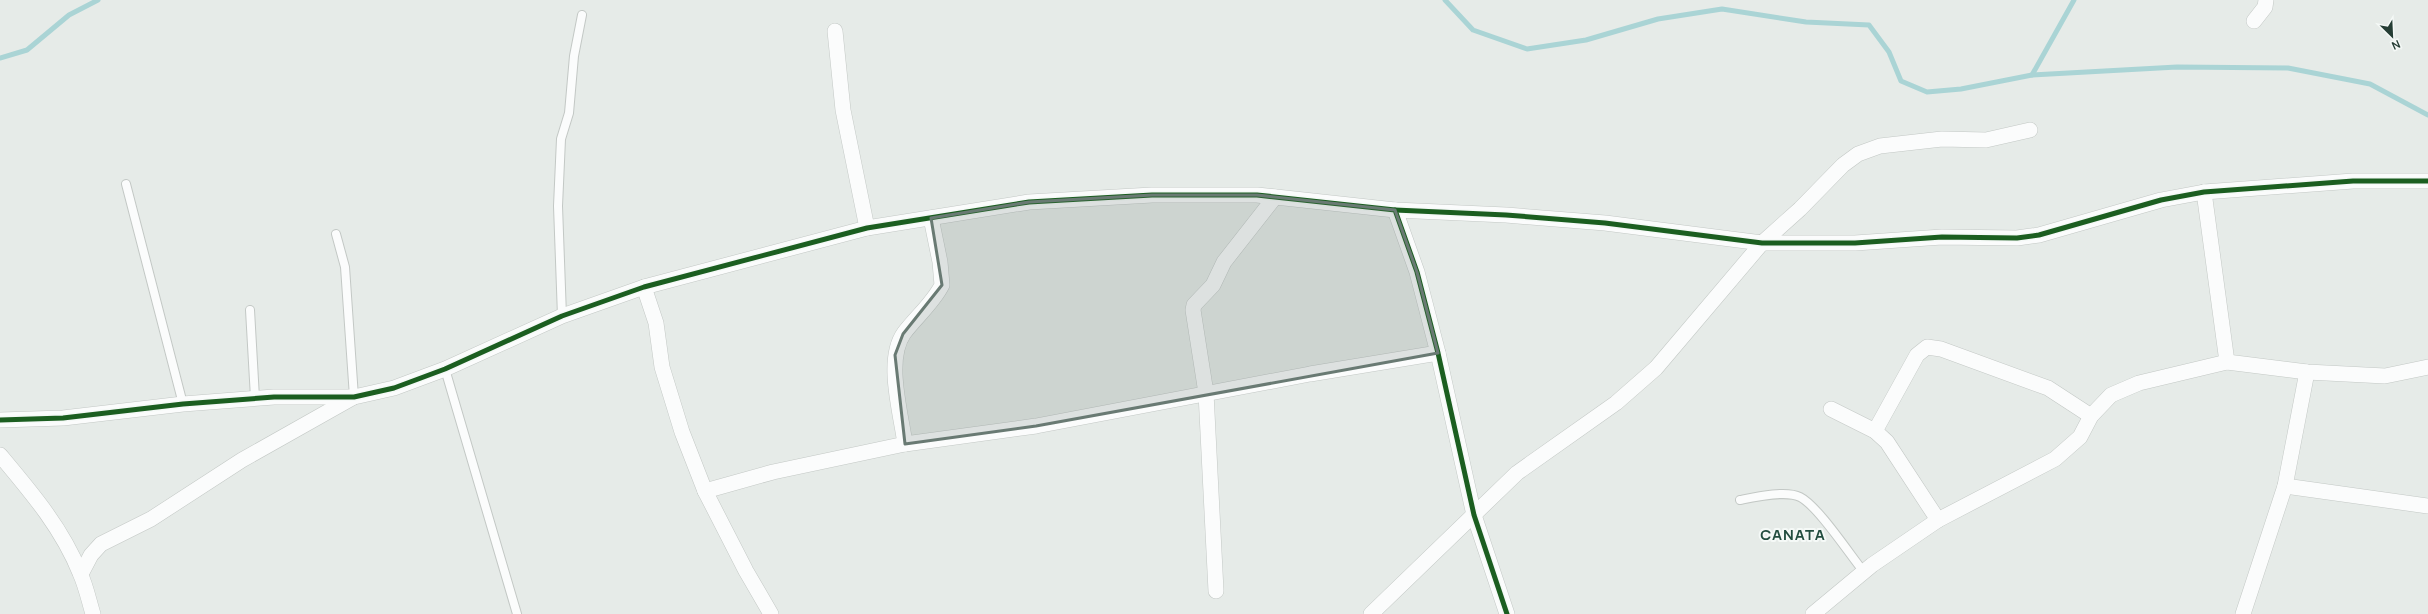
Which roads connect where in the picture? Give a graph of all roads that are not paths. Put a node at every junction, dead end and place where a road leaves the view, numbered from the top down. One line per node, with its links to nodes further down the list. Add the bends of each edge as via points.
1 (2266, 0): 3 (street, via 2265,7)
2 (582, 15): 17 (lane, via 574,56 569,113 561,139 558,206)
3 (2254, 21)
4 (835, 31): 12 (street, via 844,110)
5 (2030, 130): 14 (street, via 1986,140 1910,141 1880,146 1858,154 1843,165)
6 (2428, 181): 8 (street, via 2353,181)
7 (126, 184): 26 (lane)
8 (2204, 192): 14 (street, via 2161,200 2039,235 2017,238 1942,237 1855,243); 19 (street)
9 (1275, 197): 10 (street); 11 (street, via 1152,195 1029,202); 23 (street, via 1224,262 1213,285 1194,305)
10 (1395, 210): 14 (street, via 1605,223); 18 (street, via 1417,272)
11 (931, 218): 12 (street); 31 (street, via 942,285 903,334 895,354 895,377)
12 (867, 228): 15 (street)
13 (336, 234): 24 (lane, via 345,267)
14 (1762, 243): 37 (street, via 1656,368 1616,403 1517,473)
15 (644, 287): 17 (street); 34 (street, via 656,323 658,347 668,389)
16 (250, 310): 25 (lane)
17 (562, 316): 21 (street)
18 (1438, 352): 23 (street); 37 (street)
19 (2227, 362): 22 (street); 28 (street, via 2139,383 2111,395)
20 (2428, 367): 22 (street, via 2385,376)
21 (445, 369): 24 (street, via 394,388); 43 (lane)
22 (2307, 372): 33 (street)
23 (1206, 393): 31 (street, via 1036,426); 41 (street)
24 (354, 397): 25 (street); 40 (street, via 242,460 151,519 101,544 91,555)
25 (255, 398): 26 (street)
26 (183, 404): 29 (street, via 63,418)
27 (1831, 409): 30 (street)
28 (2091, 416): 30 (street, via 2048,388 1941,349 1927,347 1917,355); 38 (street, via 2080,437 2055,459)
29 (0, 420)
30 (1875, 431): 38 (street, via 1887,442)
31 (905, 444): 34 (street, via 773,472)
32 (0, 455): 40 (street, via 44,509 63,538)
33 (2285, 486): 36 (street); 48 (street)
34 (705, 491): 44 (street)
35 (1740, 500): 39 (lane, via 1758,496 1800,497 1814,507)
36 (2428, 506)
37 (1474, 515): 45 (street); 46 (street)
38 (1938, 520): 39 (street)
39 (1864, 572): 47 (street)
40 (81, 574): 42 (street)
41 (1216, 591)
42 (93, 614)
43 (517, 614)
44 (770, 614)
45 (1371, 614)
46 (1507, 614)
47 (1813, 614)
48 (2243, 614)

